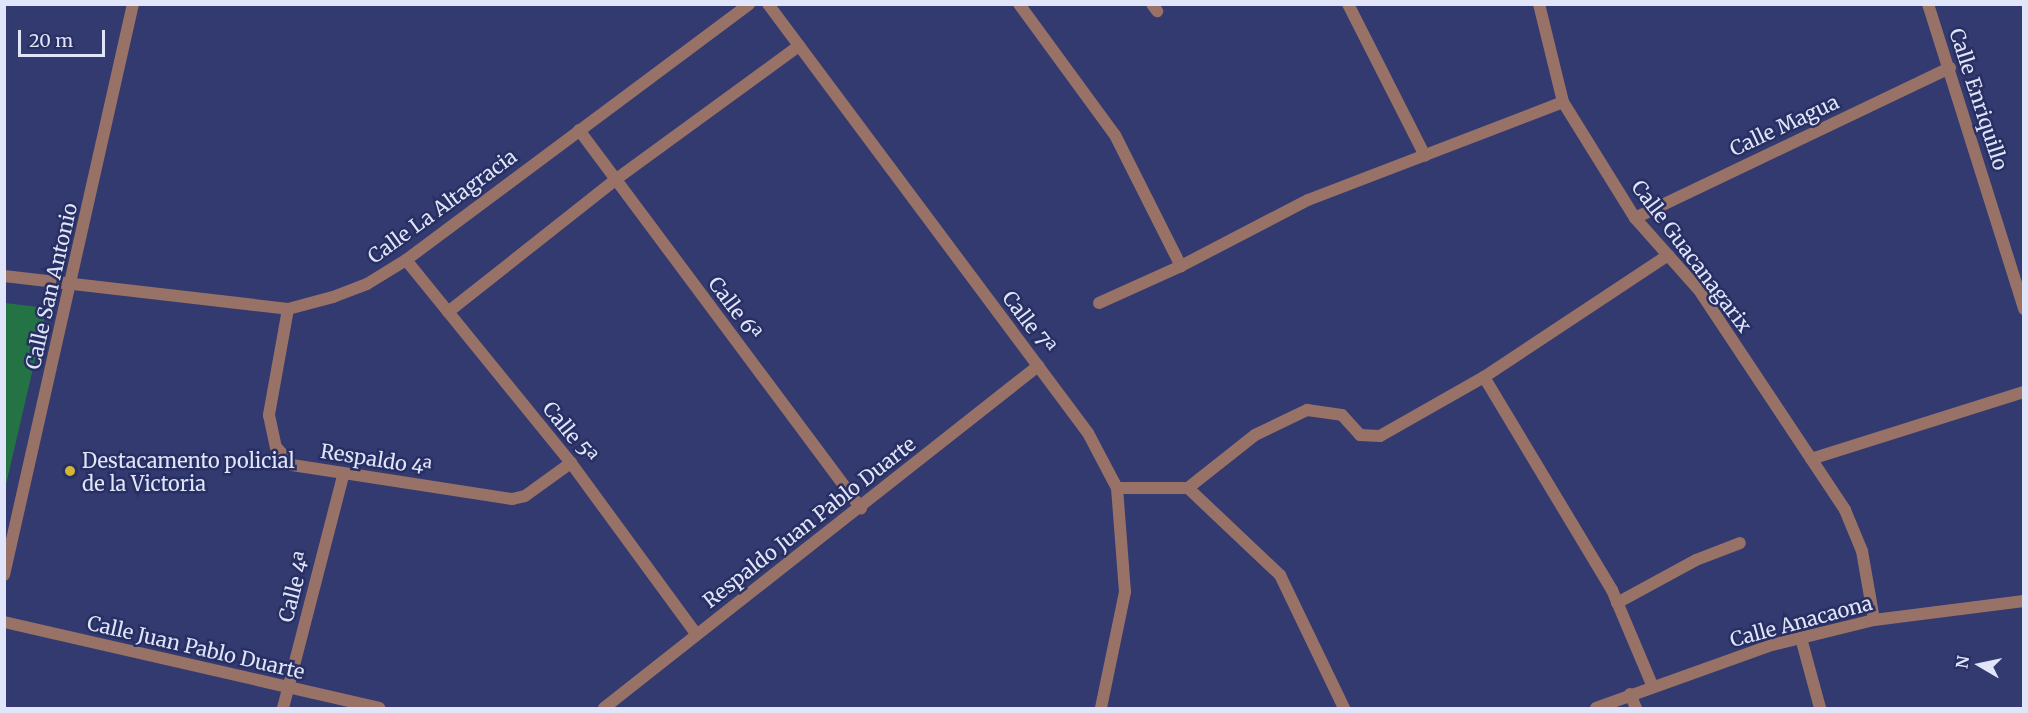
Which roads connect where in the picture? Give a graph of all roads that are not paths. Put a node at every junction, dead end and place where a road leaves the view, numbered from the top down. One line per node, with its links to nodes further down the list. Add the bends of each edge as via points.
1 (133, 4): 19 (street, Calle San Antonio)
2 (749, 4): 11 (street, Calle La Altagracia)
3 (768, 4): 8 (street, Calle 7ª)
4 (1019, 4): 17 (street, via 1114,135)
5 (1348, 4): 12 (street)
6 (1539, 4): 10 (street, Calle Guacanagarix)
7 (1928, 4): 9 (street, Calle Enriquillo)
8 (799, 46): 13 (street); 24 (street, Calle 7ª)
9 (1950, 68): 14 (street, Calle Magua); 22 (street, Calle Enriquillo)
10 (1563, 102): 12 (street); 14 (street, Calle Guacanagarix)
11 (579, 130): 13 (street, Calle 6ª); 16 (street, Calle La Altagracia)
12 (1425, 156): 17 (street, via 1308,200)
13 (615, 180): 23 (street); 32 (street, Calle 6ª)
14 (1635, 218): 15 (street, Calle Guacanagarix)
15 (1668, 255): 25 (street); 27 (street, Calle Guacanagarix, via 1699,290)
16 (406, 260): 21 (street, Calle La Altagracia, via 367,284); 23 (street, Calle 5ª)
17 (1181, 266): 20 (street)
18 (4, 276): 19 (street, Calle La Altagracia)
19 (73, 284): 21 (street, Calle La Altagracia); 34 (street, Calle San Antonio)
20 (1099, 303)
21 (288, 309): 29 (street, Respaldo 4ª, via 269,415 276,447 292,465)
22 (2024, 309)
23 (448, 312): 28 (street, Calle 5ª)
24 (1038, 366): 30 (street, Calle 7ª, via 1088,433); 32 (street, Respaldo Juan Pablo Duarte)
25 (1484, 377): 31 (street, via 1380,436 1360,435 1342,415 1307,410 1255,435); 36 (street)
26 (2024, 392): 27 (street)
27 (1811, 459): 37 (street, Calle Guacanagarix, via 1845,510 1862,551)
28 (571, 463): 29 (street, Respaldo 4ª, via 519,498); 39 (street, Calle 5ª)
29 (343, 476): 42 (street, Calle 4ª)
30 (1117, 488): 31 (street); 47 (street, Calle 7ª, via 1125,592)
31 (1188, 488): 48 (street, via 1280,575)
32 (861, 509): 39 (street, Respaldo Juan Pablo Duarte)
33 (1740, 543): 36 (street, via 1696,560)
34 (4, 574)
35 (2024, 601): 37 (street, Calle Anacaona)
36 (1617, 603): 41 (street)
37 (1875, 620): 40 (street, Calle Anacaona)
38 (4, 622): 42 (street, Calle Juan Pablo Duarte)
39 (696, 634): 46 (street, Respaldo Juan Pablo Duarte)
40 (1801, 638): 41 (street, Calle Anacaona); 51 (street)
41 (1653, 687): 43 (street, Calle Anacaona)
42 (287, 688): 44 (street, Calle 4ª); 45 (street, Calle Juan Pablo Duarte)
43 (1630, 693): 49 (street, Calle Anacaona); 50 (street)
44 (283, 708)
45 (380, 708)
46 (604, 708)
47 (1101, 708)
48 (1344, 708)
49 (1596, 708)
50 (1636, 708)
51 (1820, 708)

